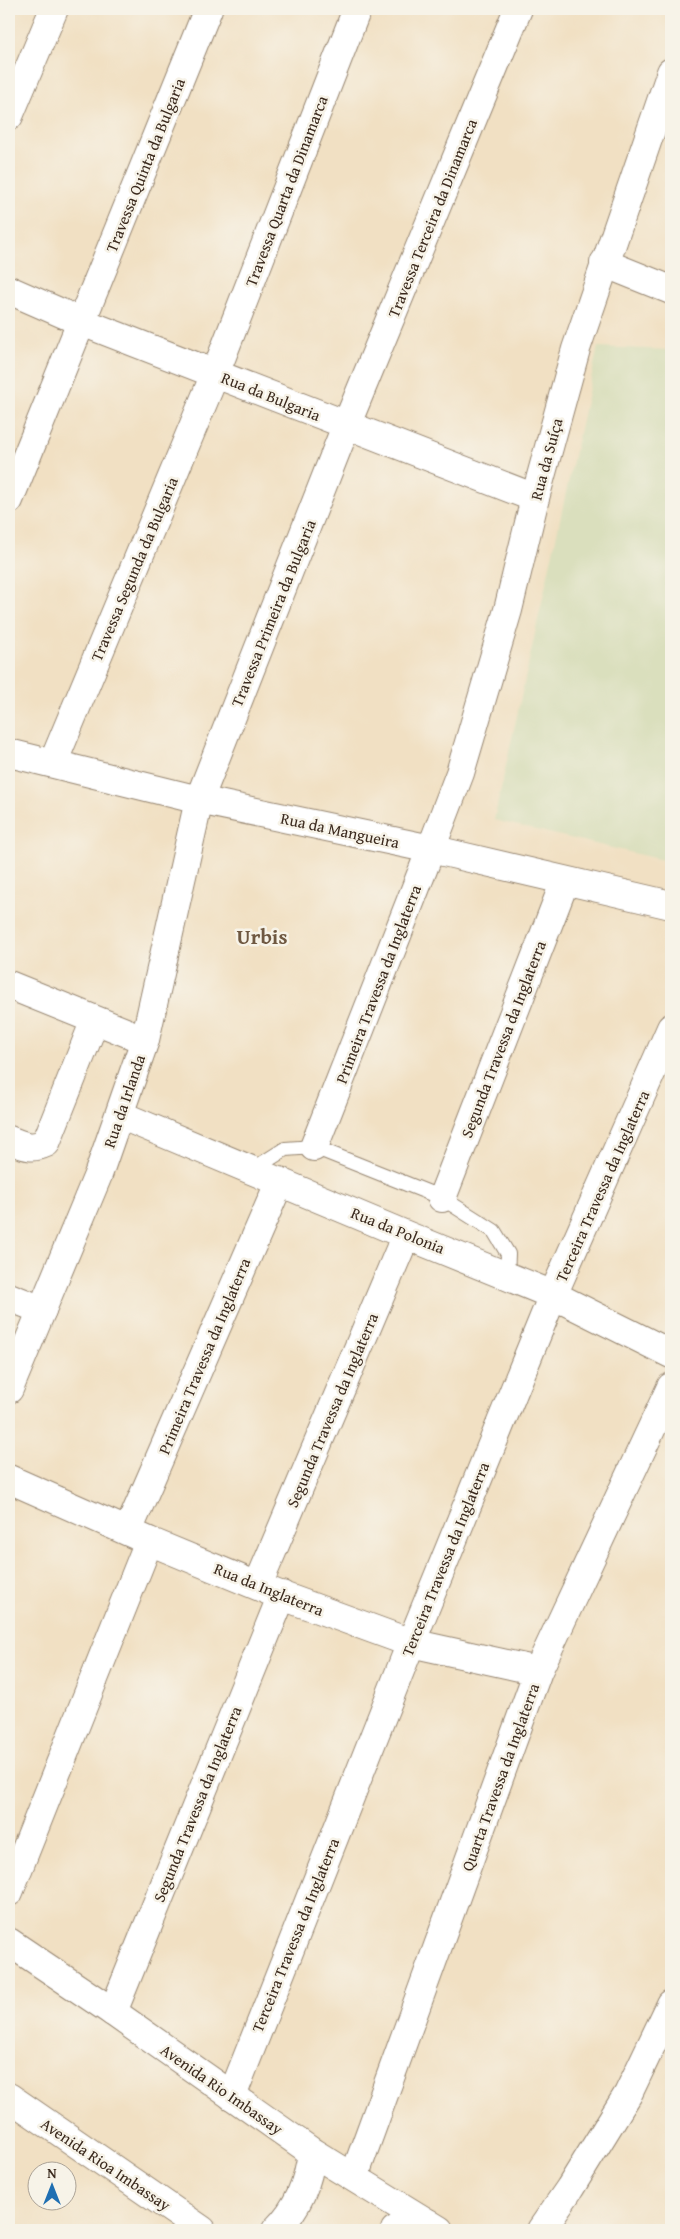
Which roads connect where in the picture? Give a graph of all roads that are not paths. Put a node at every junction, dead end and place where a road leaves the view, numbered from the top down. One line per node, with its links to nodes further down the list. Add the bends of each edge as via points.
1 (54, 9): 7 (street)
2 (208, 9): 11 (street, Travessa Quinta da Bulgaria)
3 (357, 9): 12 (street, Travessa Quarta da Dinamarca)
4 (518, 9): 13 (street, Travessa Terceira da Dinamarca)
5 (671, 72): 6 (street, Rua da Suíça)
6 (664, 112): 8 (street, Rua da Suíça)
7 (9, 116)
8 (604, 263): 10 (street); 14 (street, Rua da Suíça, via 576,349)
9 (9, 290): 11 (street, Rua da Bulgaria)
10 (671, 290)
11 (82, 322): 12 (street, Rua da Bulgaria); 15 (street, Travessa Quinta da Bulgaria)
12 (215, 374): 13 (street, Rua da Bulgaria); 17 (street, Travessa Segunda da Bulgaria)
13 (346, 426): 14 (street, Rua da Bulgaria); 18 (street, Travessa Primeira da Bulgaria)
14 (535, 498): 19 (street, Rua da Suíça, via 508,610 475,724)
15 (9, 500)
16 (9, 753): 17 (street, Rua da Mangueira)
17 (53, 763): 18 (street, Rua da Mangueira)
18 (199, 800): 19 (street, Rua da Mangueira); 25 (street, Rua da Irlanda)
19 (430, 849): 20 (street, Rua da Mangueira); 28 (street, Primeira Travessa da Inglaterra)
20 (565, 881): 21 (street, Rua da Mangueira); 31 (street, Segunda Travessa da Inglaterra)
21 (671, 905)
22 (9, 985): 23 (street)
23 (95, 1020): 25 (street); 27 (street, via 46,1143 27,1147)
24 (671, 1028): 34 (street, Terceira Travessa da Inglaterra)
25 (145, 1040): 26 (street, Rua da Irlanda)
26 (120, 1115): 29 (street, Rua da Polonia); 36 (street, Rua da Irlanda)
27 (9, 1140)
28 (314, 1147): 29 (lane, via 285,1149); 31 (lane)
29 (252, 1170): 30 (street, Rua da Polonia)
30 (280, 1181): 32 (street, Rua da Polonia); 41 (street, Primeira Travessa da Inglaterra)
31 (442, 1198): 33 (lane, via 494,1231 508,1254)
32 (406, 1235): 33 (street, Rua da Polonia); 42 (street, Segunda Travessa da Inglaterra)
33 (507, 1276): 34 (street, Rua da Polonia)
34 (554, 1295): 37 (street, Rua da Polonia); 43 (street, Terceira Travessa da Inglaterra)
35 (9, 1297): 36 (street)
36 (42, 1310): 39 (street, Rua da Irlanda)
37 (671, 1354)
38 (671, 1387): 44 (street, Quarta Travessa da Inglaterra)
39 (9, 1389)
40 (9, 1479): 41 (street, Rua da Inglaterra)
41 (138, 1536): 42 (street, Rua da Inglaterra); 45 (street, Primeira Travessa da Inglaterra)
42 (270, 1590): 43 (street, Rua da Inglaterra); 48 (street, Segunda Travessa da Inglaterra)
43 (411, 1644): 44 (street, Rua da Inglaterra); 49 (street, Terceira Travessa da Inglaterra)
44 (538, 1671): 52 (street, Quarta Travessa da Inglaterra)
45 (9, 1892)
46 (9, 1942): 48 (street, Avenida Rio Imbassay)
47 (671, 2004): 57 (street, via 628,2094)
48 (113, 2012): 49 (street, Avenida Rio Imbassay)
49 (232, 2096): 51 (street, Avenida Rio Imbassay)
50 (9, 2097): 54 (street, Avenida Rioa Imbassay)
51 (312, 2152): 52 (street, Avenida Rio Imbassay); 55 (street, via 310,2169 298,2201)
52 (354, 2177): 53 (street, Avenida Rio Imbassay)
53 (434, 2227): 56 (street, via 406,2225)
54 (202, 2230)
55 (276, 2230)
56 (395, 2230)
57 (541, 2230)

